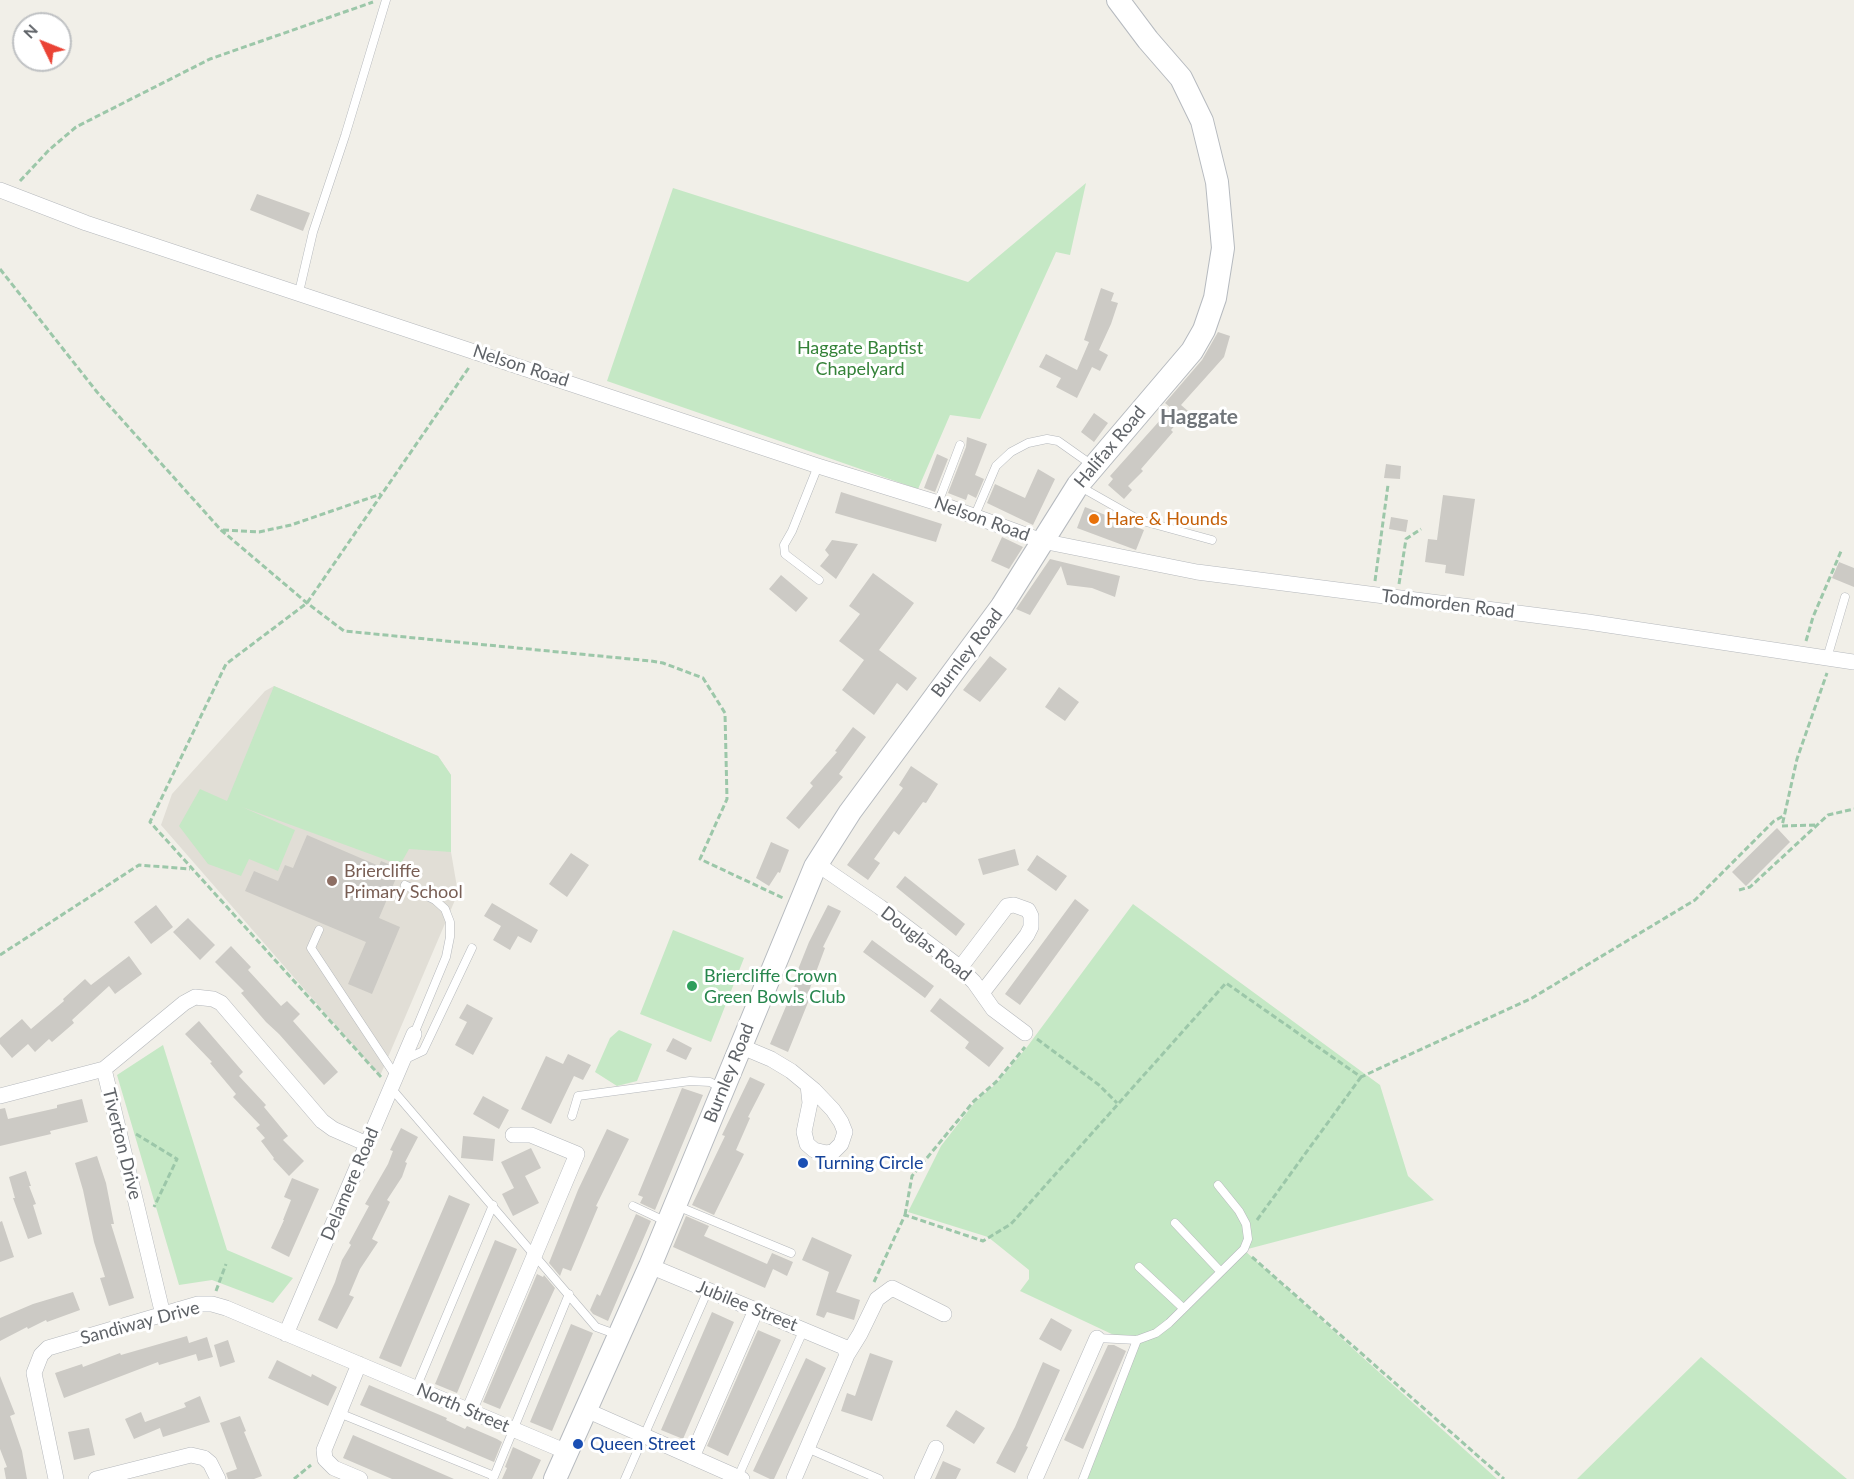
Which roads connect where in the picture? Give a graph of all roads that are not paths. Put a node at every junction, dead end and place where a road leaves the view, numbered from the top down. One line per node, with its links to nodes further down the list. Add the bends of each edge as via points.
1 (386, 0): 4 (lane, via 313,232)
2 (1118, 0): 7 (street, Halifax Road, via 1181,78 1202,121 1217,182 1223,248 1215,298 1192,351)
3 (4, 191): 4 (street, Nelson Road, via 86,223)
4 (299, 292): 6 (street, Nelson Road)
5 (960, 445): 9 (lane)
6 (818, 466): 9 (street, Nelson Road); 13 (lane, via 784,545 785,554)
7 (1093, 466): 8 (street, Halifax Road); 10 (lane, via 1058,441 1028,442 996,466)
8 (1078, 485): 11 (lane, via 1139,520); 12 (street, Halifax Road)
9 (938, 503): 10 (street, Nelson Road)
10 (975, 515): 12 (street, Nelson Road)
11 (1212, 540)
12 (1042, 541): 15 (street, Todmorden Road, via 1197,572 1588,622); 17 (street, Burnley Road, via 1002,606 850,812)
13 (819, 580)
14 (1845, 597): 15 (lane)
15 (1830, 658): 16 (street, Todmorden Road)
16 (1854, 662)
17 (817, 864): 21 (street, Douglas Road); 25 (street, Burnley Road)
18 (405, 885): 23 (lane, via 435,900 445,909 450,922 446,957)
19 (319, 930): 28 (lane, via 311,948)
20 (472, 948): 26 (lane, via 423,1051)
21 (960, 968): 22 (street, Douglas Road); 22 (street, via 1007,906 1028,910 1031,927 1027,935)
22 (982, 993): 24 (street, Douglas Road, via 993,1010)
23 (414, 1034): 26 (street, Delamere Road)
24 (1026, 1034)
25 (740, 1046): 29 (street, via 771,1059); 30 (street, Burnley Road)
26 (402, 1061): 28 (street, Delamere Road)
27 (104, 1069): 31 (street); 34 (street, Tiverton Drive, via 184,1003 195,997 213,999 221,1003 322,1122); 50 (street, Tiverton Drive)
28 (394, 1082): 34 (street, Delamere Road); 36 (lane)
29 (808, 1085)
30 (723, 1089): 32 (lane, via 710,1082 690,1081 578,1096); 38 (street, Burnley Road)
31 (0, 1096)
32 (572, 1116)
33 (513, 1135): 40 (street, via 531,1135 577,1154)
34 (367, 1144): 52 (street, Delamere Road)
35 (1218, 1185): 44 (lane, via 1239,1211 1248,1234 1244,1249)
36 (493, 1205): 40 (lane); 58 (lane)
37 (633, 1206): 38 (lane)
38 (672, 1214): 41 (lane); 42 (street, Burnley Road)
39 (1175, 1223): 44 (lane)
40 (535, 1253): 46 (lane); 60 (street)
41 (790, 1253)
42 (650, 1266): 45 (street, Jubilee Street); 53 (street, Burnley Road)
43 (1139, 1267): 47 (lane)
44 (1220, 1271): 47 (lane)
45 (708, 1290): 48 (street, Jubilee Street); 63 (lane)
46 (569, 1294): 53 (lane, via 597,1327); 62 (lane)
47 (1183, 1308): 55 (lane, via 1156,1333)
48 (756, 1310): 51 (street, Jubilee Street); 67 (street)
49 (944, 1314): 56 (street, via 892,1288 877,1299)
50 (164, 1315): 52 (street, Sandiway Drive, via 212,1304); 70 (street, Sandiway Drive, via 48,1348 41,1355 34,1373)
51 (804, 1329): 56 (street, Jubilee Street); 69 (lane)
52 (286, 1334): 57 (street, Sandiway Drive)
53 (619, 1336): 59 (street, Burnley Road)
54 (1097, 1338): 55 (lane); 79 (street)
55 (1137, 1340): 80 (lane)
56 (846, 1351): 64 (street)
57 (359, 1364): 58 (street, North Street); 61 (street)
58 (416, 1388): 60 (street, North Street)
59 (585, 1410): 63 (street); 66 (street, Burnley Road)
60 (469, 1411): 62 (street, North Street)
61 (339, 1413): 68 (lane); 73 (street, via 324,1450 325,1459 334,1468)
62 (513, 1429): 66 (street, North Street); 68 (lane)
63 (643, 1435): 67 (street); 75 (lane)
64 (807, 1448): 76 (street); 77 (lane)
65 (936, 1448): 78 (street)
66 (567, 1452): 74 (street, Burnley Road)
67 (692, 1457): 69 (street)
68 (494, 1478)
69 (740, 1478)
70 (56, 1479)
71 (96, 1479): 72 (street, via 191,1455 210,1463)
72 (218, 1479)
73 (360, 1479)
74 (555, 1479)
75 (625, 1479)
76 (794, 1479)
77 (879, 1479)
78 (922, 1479)
79 (1035, 1479)
80 (1083, 1479)

